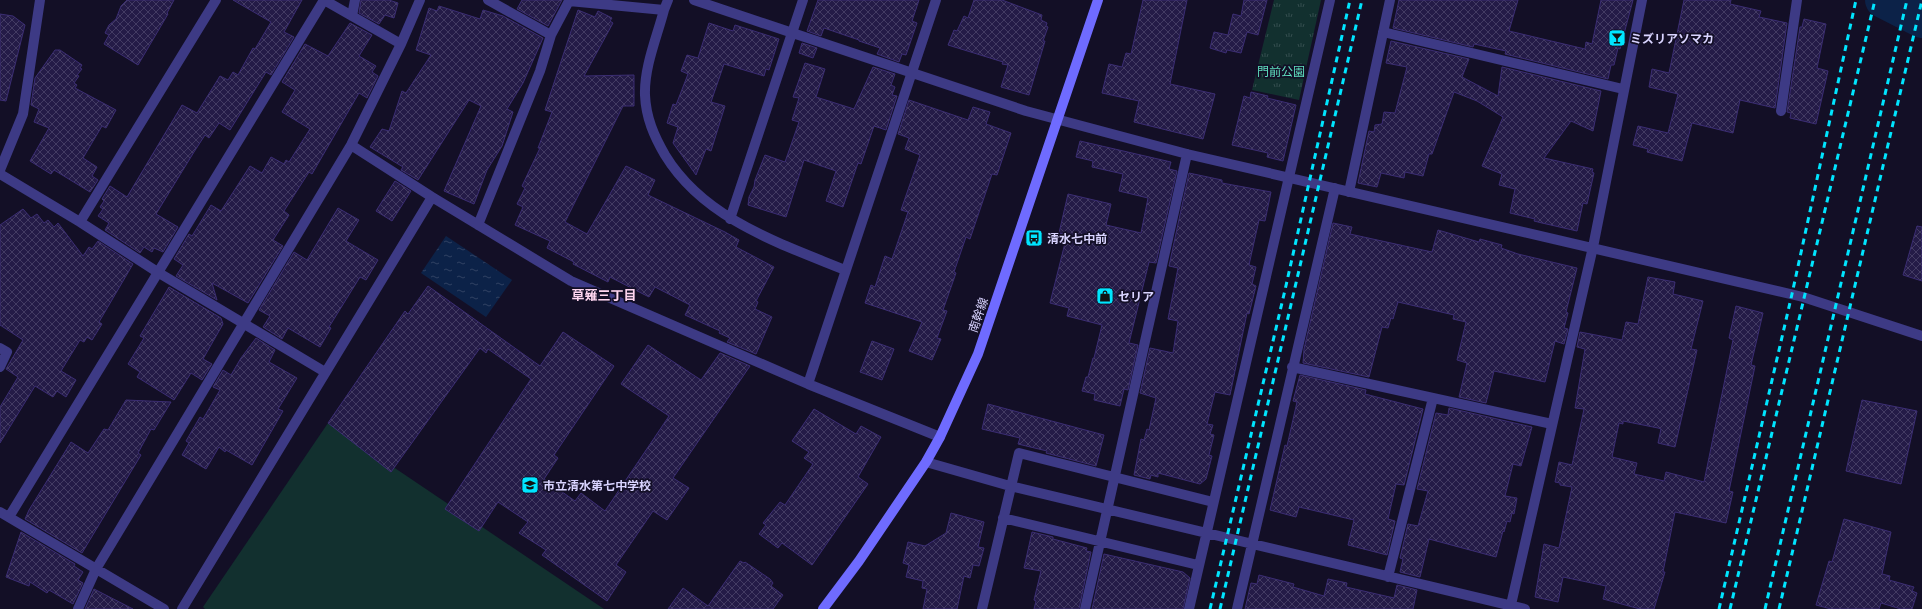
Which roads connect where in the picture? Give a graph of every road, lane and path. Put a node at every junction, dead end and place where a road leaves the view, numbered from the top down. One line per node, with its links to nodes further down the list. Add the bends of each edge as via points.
1 (40, 0): 29 (street, via 23,114)
2 (216, 0): 36 (street)
3 (324, 0): 18 (street); 40 (street)
4 (355, 0): 18 (street)
5 (420, 0): 22 (street)
6 (488, 0): 16 (street)
7 (668, 0): 17 (street)
8 (694, 0): 20 (street)
9 (803, 0): 20 (street)
10 (936, 0): 23 (street)
11 (1098, 0): 26 (main road, 南幹線)
12 (1330, 0): 31 (street)
13 (1390, 0): 19 (street)
14 (1642, 0): 24 (street)
15 (1797, 0): 25 (street)
16 (503, 4): 21 (street)
17 (664, 10): 21 (street, via 569,1); 35 (street, via 647,74 645,94 648,118 657,141 683,180 708,204)
18 (352, 16): 22 (street)
19 (1383, 32): 24 (street); 33 (street)
20 (792, 33): 23 (street); 35 (street)
21 (551, 34): 37 (street, via 540,71)
22 (401, 44): 27 (street)
23 (910, 74): 26 (street); 39 (street)
24 (1623, 89): 38 (street)
25 (1781, 111)
26 (1057, 120): 28 (street); 50 (main road, 南幹線, via 978,354)
27 (351, 144): 34 (street); 41 (street)
28 (1187, 154): 31 (street); 52 (street)
29 (0, 170)
30 (0, 174): 36 (street)
31 (1288, 178): 32 (street); 54 (street)
32 (1335, 188): 33 (street); 45 (street)
33 (1349, 192): 38 (street)
34 (432, 197): 37 (street); 46 (street)
35 (730, 219): 39 (street)
36 (80, 222): 40 (street)
37 (478, 225): 47 (street, via 588,290)
38 (1593, 247): 42 (street, via 1803,297); 49 (street)
39 (845, 270): 47 (street)
40 (159, 273): 41 (street); 56 (street)
41 (244, 324): 46 (street); 62 (street)
42 (1922, 336)
43 (0, 348): 44 (street, via 7,352)
44 (0, 367)
45 (1292, 367): 48 (street); 60 (street)
46 (325, 372): 67 (street)
47 (808, 384): 50 (street)
48 (1434, 398): 49 (street); 63 (street)
49 (1552, 424): 64 (street)
50 (940, 437): 51 (main road, 南幹線)
51 (926, 462): 53 (street); 68 (main road, 南幹線, via 859,562)
52 (1114, 478): 53 (street, via 1019,453); 54 (street); 55 (street)
53 (1010, 486): 55 (street); 57 (street)
54 (1213, 502): 58 (street)
55 (1108, 509): 58 (street); 59 (street)
56 (4, 515): 62 (street)
57 (1003, 518): 59 (street); 69 (street)
58 (1206, 532): 60 (street); 61 (street)
59 (1100, 542): 61 (street); 70 (street)
60 (1252, 544): 63 (street); 72 (street)
61 (1198, 566): 71 (street)
62 (96, 569): 65 (street); 66 (street)
63 (1388, 577): 64 (street)
64 (1511, 607): 73 (street)
65 (78, 609)
66 (164, 609)
67 (182, 609)
68 (823, 609)
69 (982, 609)
70 (1085, 609)
71 (1189, 609)
72 (1237, 609)
73 (1525, 609)

